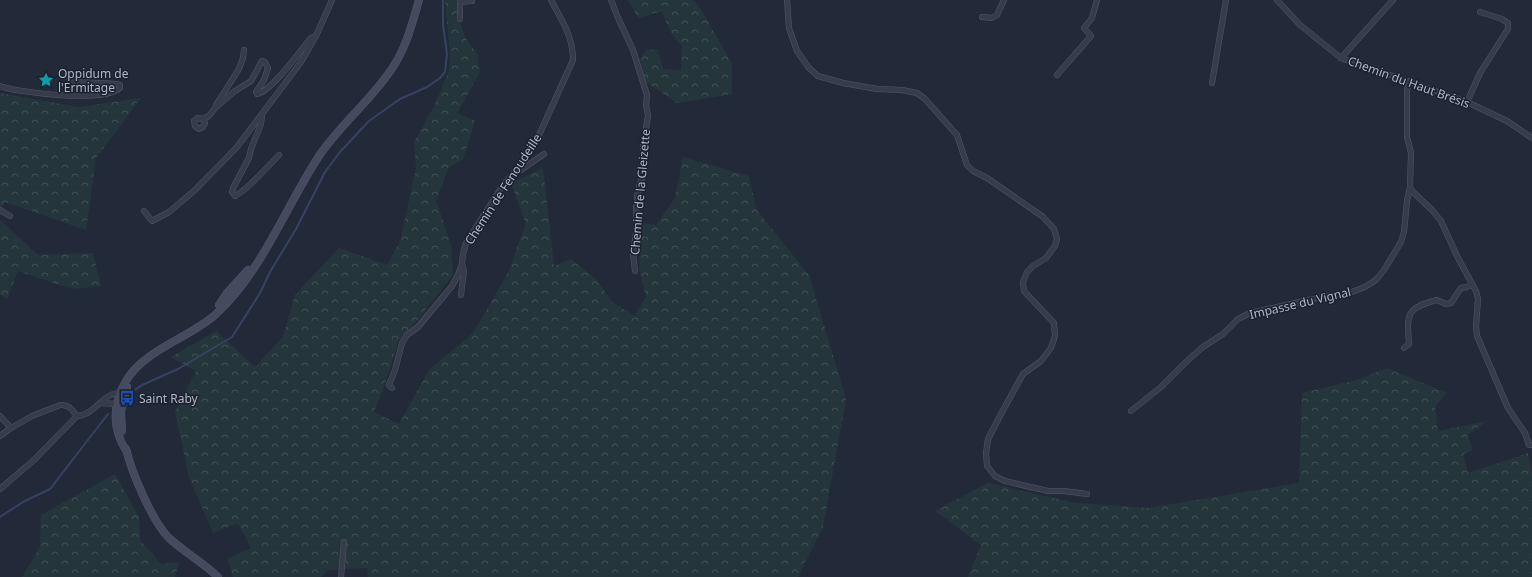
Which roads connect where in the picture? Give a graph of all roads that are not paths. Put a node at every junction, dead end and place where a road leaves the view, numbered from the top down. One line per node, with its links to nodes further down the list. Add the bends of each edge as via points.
1 (332, 0): 16 (street)
2 (419, 0): 41 (main road, via 408,39 392,70 325,147 256,263 230,290 210,318)
3 (551, 0): 31 (street, Chemin de Fenoudeille, via 569,35 573,47 573,60 535,144)
4 (611, 0): 37 (street, Chemin de la Gleizette, via 632,46 647,95 645,169 638,190 636,209 637,225 633,254)
5 (787, 0): 54 (street, via 789,28 797,51 818,76 877,89 917,93 957,135 967,165 973,171 1042,216 1054,229 1057,239 1055,246 1046,258 1027,272 1023,282 1024,291 1054,323 1055,336 1051,348 1041,361 1023,374 1001,414 988,439 987,466 995,476 1005,481 1048,491)
6 (1004, 0): 14 (street, via 997,15 992,18)
7 (1097, 0): 19 (street, via 1092,18 1084,28 1091,36)
8 (1226, 0): 22 (street)
9 (1277, 0): 18 (street, Chemin du Haut Brésis, via 1300,25)
10 (1393, 0): 18 (street)
11 (460, 1): 12 (street); 15 (street)
12 (472, 1)
13 (1480, 12): 24 (street, via 1502,19 1508,23 1508,29 1480,73)
14 (982, 17)
15 (460, 19)
16 (316, 36): 25 (street, via 311,38 262,93 256,92 268,68 262,61 251,80); 26 (street, via 301,62)
17 (244, 50): 25 (street, via 239,69)
18 (1341, 58): 21 (street, Chemin du Haut Brésis)
19 (1057, 75)
20 (70, 78): 23 (street, via 79,82 117,84 120,88 111,93 76,96 42,94)
21 (1409, 81): 24 (street, Chemin du Haut Brésis); 32 (street, Impasse du Vignal, via 1407,137 1411,153)
22 (1212, 83)
23 (0, 86)
24 (1467, 102): 28 (street, Chemin du Haut Brésis, via 1507,121)
25 (215, 108): 27 (street, via 209,116)
26 (262, 114): 30 (street, via 249,158 233,188 235,196); 34 (street, via 237,147 195,190 169,212 152,221)
27 (202, 119)
28 (1532, 138)
29 (544, 154): 31 (street, via 521,170)
30 (278, 155)
31 (517, 170): 36 (street, Chemin de Fenoudeille, via 474,229 466,243)
32 (1410, 187): 38 (street, via 1441,221); 46 (street, Impasse du Vignal, via 1401,242 1376,280 1349,293 1250,312 1203,347)
33 (0, 210): 35 (street)
34 (144, 211)
35 (10, 216)
36 (462, 264): 39 (street, via 464,271); 42 (street, Chemin de Fenoudeille, via 452,286 402,343 389,385)
37 (635, 271)
38 (1472, 284): 40 (street, via 1461,288 1451,303 1446,304 1437,300 1416,308 1408,319 1409,344); 51 (street, via 1478,299 1477,336 1506,402)
39 (461, 295)
40 (1404, 348)
41 (153, 355): 43 (main road, via 134,370); 52 (main road, via 131,381 123,400 121,424)
42 (392, 388)
43 (120, 392): 44 (street, via 106,397); 45 (main road)
44 (101, 403): 45 (street); 48 (street, via 83,416)
45 (116, 404): 52 (main road, via 115,419 122,446)
46 (1131, 411)
47 (0, 416): 49 (street)
48 (77, 416): 49 (street, via 65,404 32,416); 53 (street, via 34,460)
49 (11, 428): 50 (street)
50 (0, 436)
51 (1531, 445)
52 (127, 452): 56 (main road, via 138,484 168,537)
53 (0, 489)
54 (1087, 494)
55 (344, 542): 57 (street)
56 (218, 577)
57 (341, 577)

